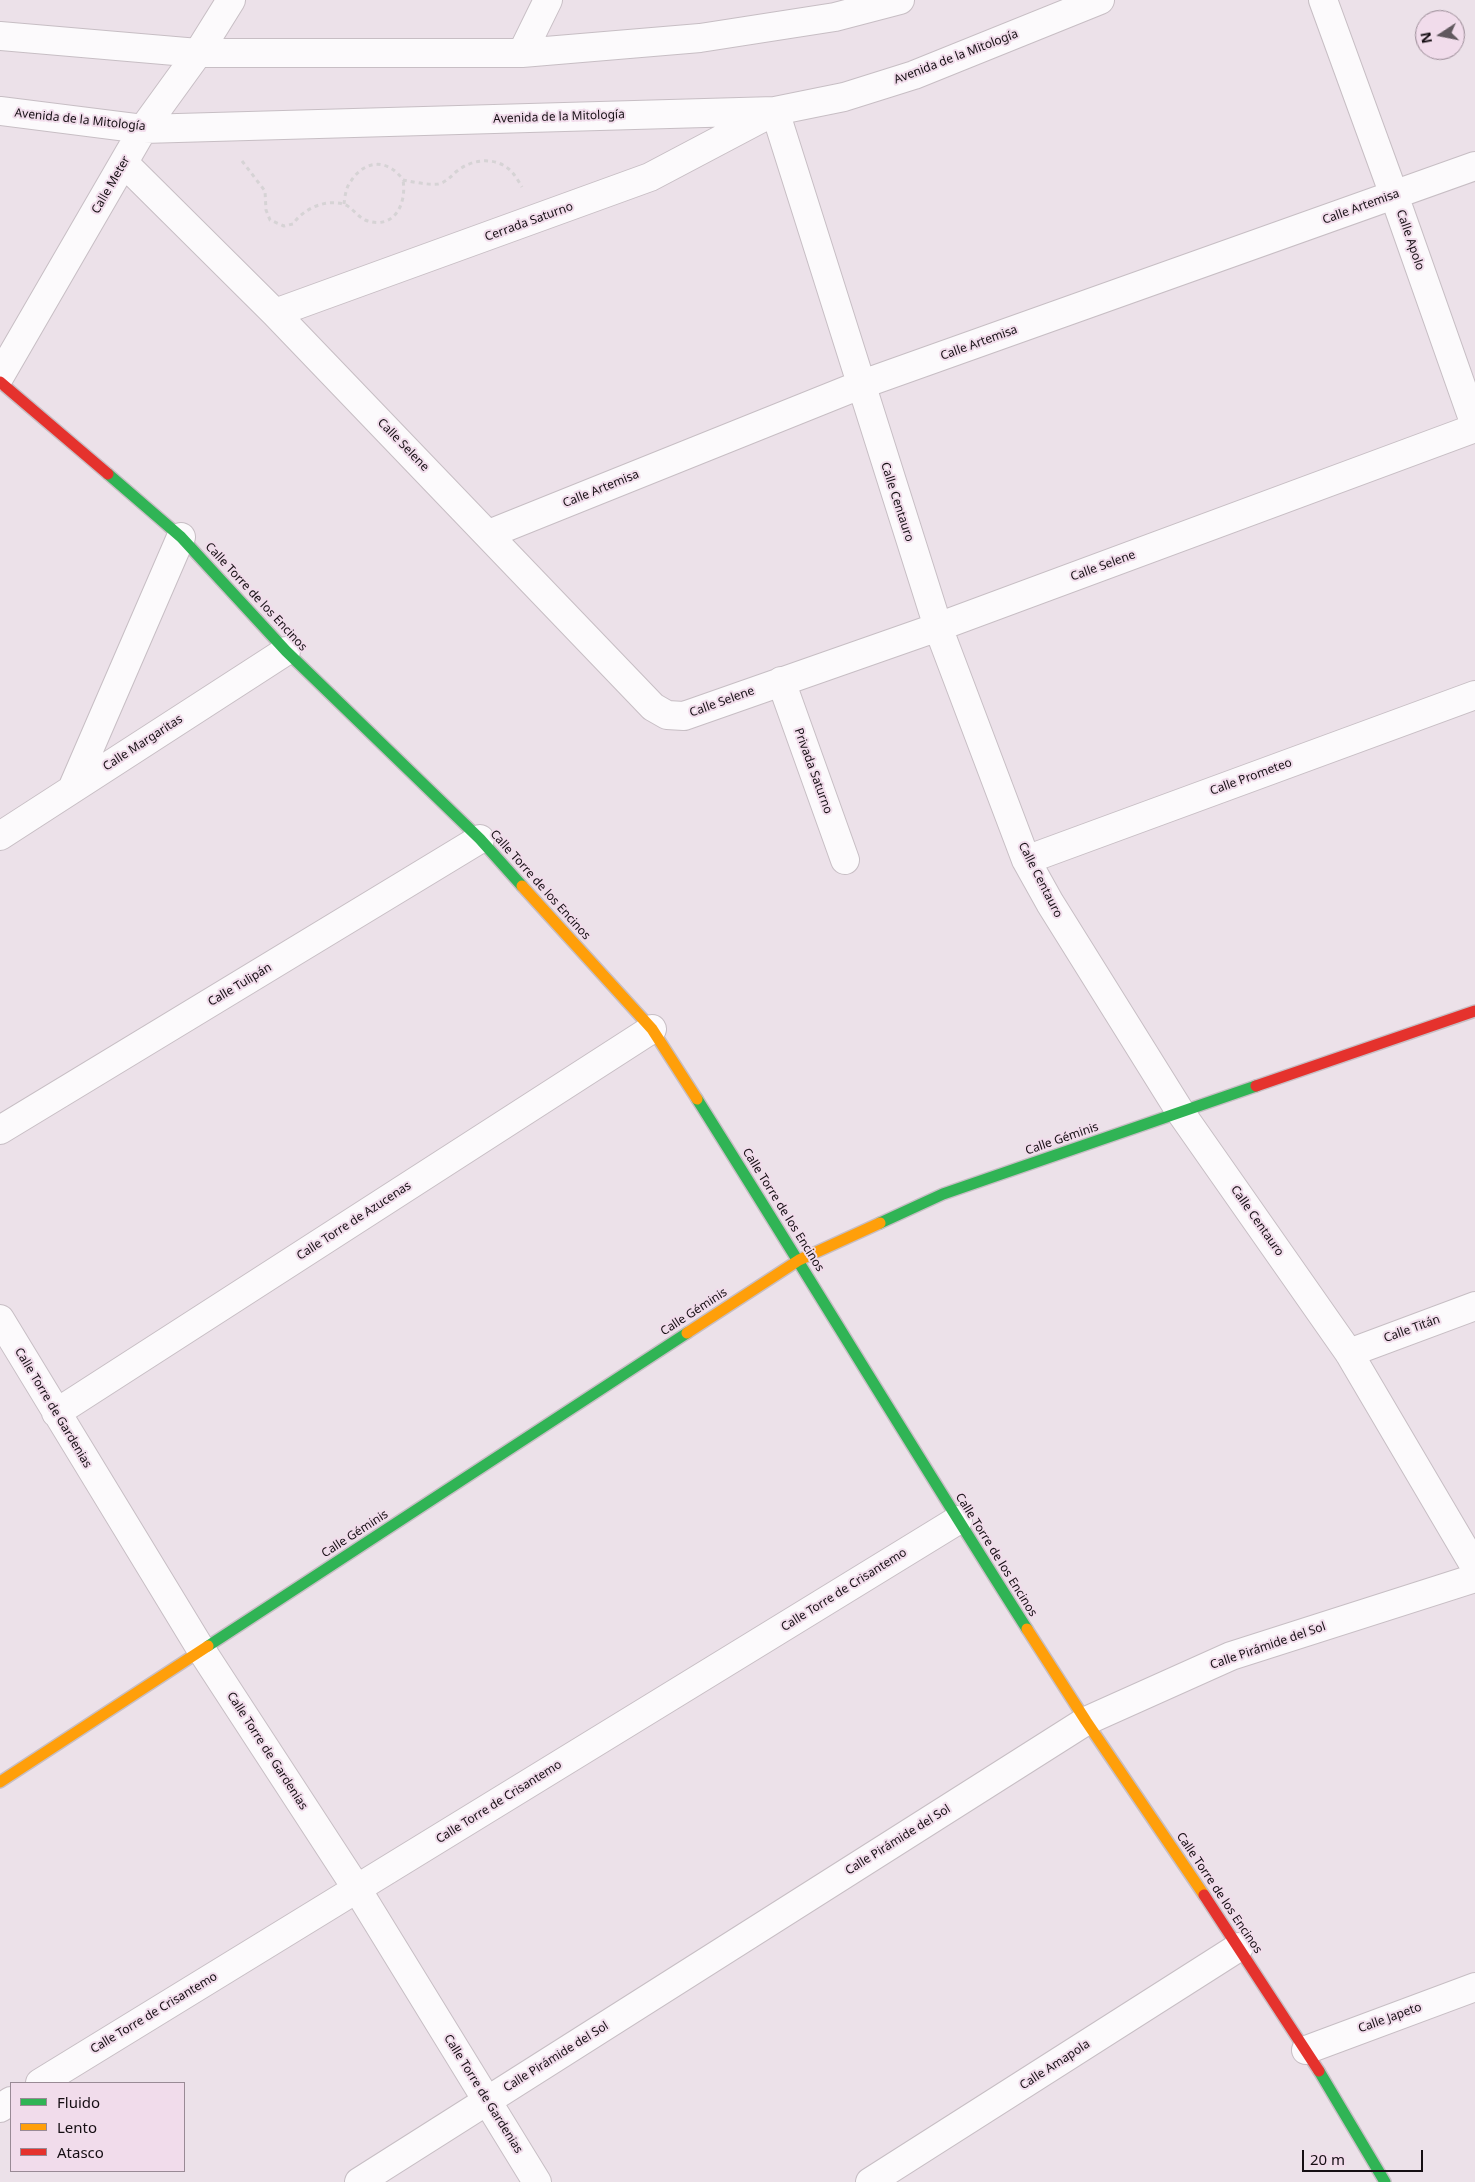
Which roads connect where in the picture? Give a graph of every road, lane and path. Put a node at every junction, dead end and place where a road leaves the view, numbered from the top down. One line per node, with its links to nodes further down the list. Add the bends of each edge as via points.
1 (231, 0): 7 (street, Calle Meter)
2 (548, 0): 8 (street)
3 (900, 0): 8 (street, via 835,17 700,38)
4 (1100, 0): 10 (street, Avenida de la Mitología, via 914,74 844,97)
5 (1322, 0): 16 (street, Calle Apolo)
6 (0, 36): 7 (street)
7 (198, 53): 8 (street); 12 (street, Calle Meter)
8 (522, 53)
9 (0, 111): 12 (street, Avenida de la Mitología)
10 (775, 111): 11 (street, Avenida de la Mitología); 18 (street, Cerrada Saturno, via 650,177); 22 (street, Calle Centauro)
11 (216, 127): 12 (street, Avenida de la Mitología); 17 (path, via 264,191 266,210 270,220 276,224 293,224 298,217 325,203)
12 (143, 129): 13 (street, Calle Meter)
13 (124, 163): 19 (street, Calle Selene); 20 (street, Calle Meter)
14 (1475, 166): 16 (street, Calle Artemisa)
15 (403, 180): 17 (path, via 392,167 367,166 359,170 350,182); 17 (path, via 405,193 400,210 387,220 365,220); 18 (path, via 439,184 472,162 497,163 511,171)
16 (1394, 195): 22 (street, Calle Artemisa); 23 (street, Calle Apolo)
17 (344, 204)
18 (542, 218): 19 (street, Cerrada Saturno)
19 (275, 313): 24 (street, Calle Selene)
20 (0, 376)
21 (0, 382): 25 (street, Calle Torre de los Encinos)
22 (860, 385): 24 (street, Calle Artemisa); 26 (street, Calle Centauro)
23 (1475, 427): 26 (street, Calle Selene)
24 (488, 534): 28 (street, Calle Selene, via 654,707 667,715 684,716)
25 (181, 537): 27 (street, Calle Torre de los Encinos); 30 (street)
26 (938, 627): 28 (street, Calle Selene); 34 (street, Calle Centauro)
27 (286, 651): 30 (street, Calle Margaritas); 32 (street, Calle Torre de los Encinos)
28 (781, 681): 33 (street, Privada Saturno)
29 (1475, 695): 34 (street, Calle Prometeo)
30 (72, 790): 31 (street, Calle Margaritas)
31 (0, 836)
32 (480, 839): 36 (street, Calle Torre de los Encinos); 38 (street, Calle Tulipán)
33 (845, 860)
34 (1026, 860): 37 (street, Calle Centauro)
35 (1475, 1011): 37 (street, Calle Géminis)
36 (652, 1029): 39 (street, Calle Torre de los Encinos); 43 (street, Calle Torre de Azucenas)
37 (1181, 1113): 39 (street, Calle Géminis, via 943,1194); 42 (street, Calle Centauro)
38 (0, 1130)
39 (799, 1260): 44 (street, Calle Torre de los Encinos); 47 (street, Calle Géminis)
40 (1475, 1306): 42 (street, Calle Titán)
41 (0, 1320): 43 (street, Calle Torre de Gardenias)
42 (1349, 1353): 45 (street, Calle Centauro)
43 (56, 1413): 47 (street, Calle Torre de Gardenias)
44 (958, 1520): 48 (street, Calle Torre de los Encinos); 50 (street, Calle Torre de Crisantemo)
45 (1475, 1567)
46 (1475, 1578): 48 (street, Calle Pirámide del Sol, via 1230,1656)
47 (202, 1651): 49 (street, Calle Géminis); 50 (street, Calle Torre de Gardenias)
48 (1086, 1721): 51 (street, Calle Torre de los Encinos); 55 (street, Calle Pirámide del Sol)
49 (0, 1782)
50 (357, 1889): 54 (street, Calle Torre de Crisantemo); 55 (street, Calle Torre de Gardenias)
51 (1239, 1947): 53 (street, Calle Torre de los Encinos); 59 (street, Calle Amapola)
52 (1475, 1987): 53 (street, Calle Japeto)
53 (1306, 2050): 56 (street, Calle Torre de los Encinos)
54 (42, 2082)
55 (487, 2101): 57 (street, Calle Pirámide del Sol); 58 (street, Calle Torre de Gardenias)
56 (1376, 2179)
57 (359, 2182)
58 (537, 2182)
59 (870, 2182)

